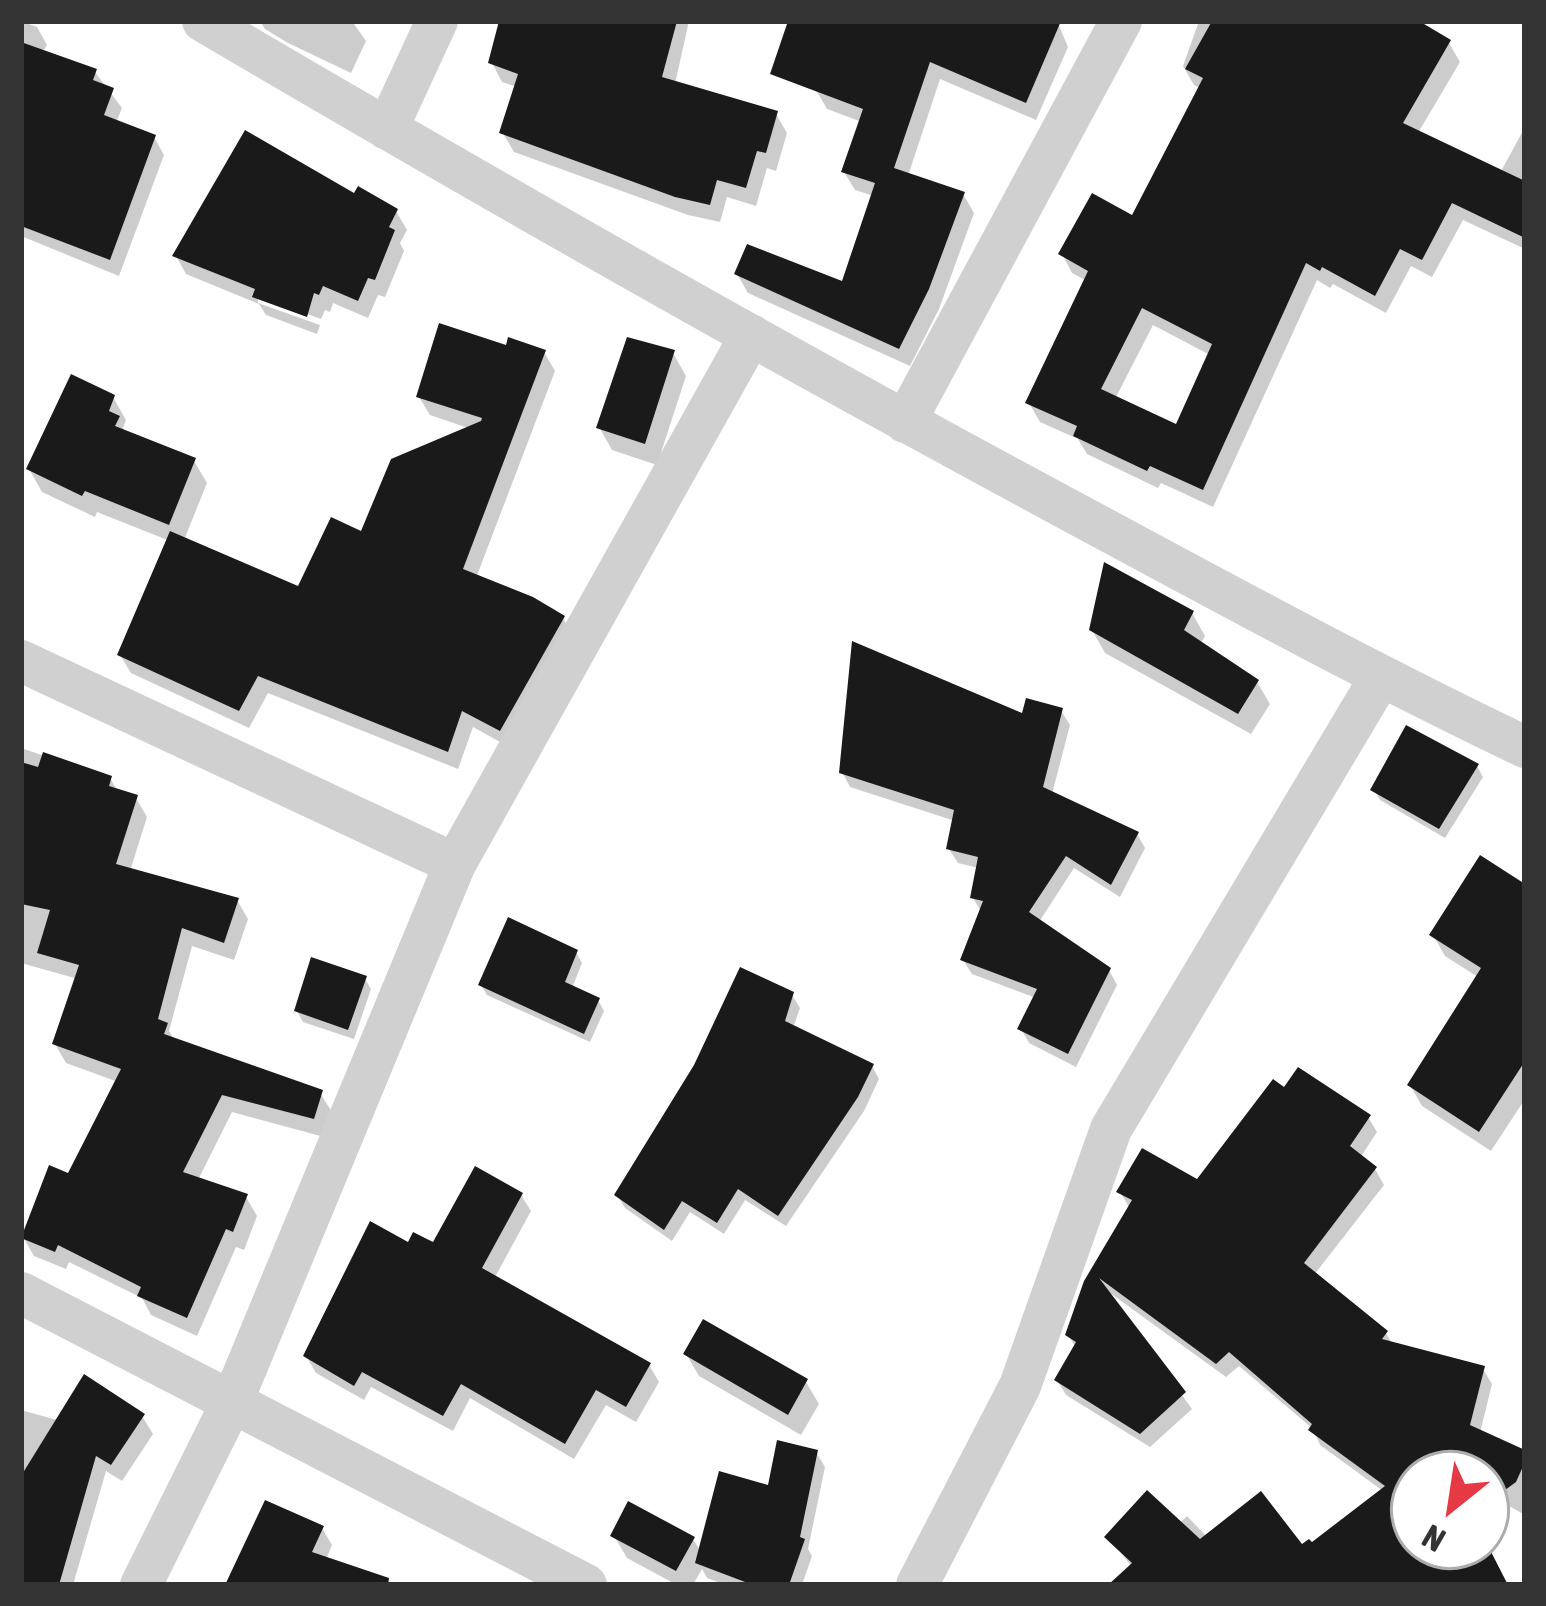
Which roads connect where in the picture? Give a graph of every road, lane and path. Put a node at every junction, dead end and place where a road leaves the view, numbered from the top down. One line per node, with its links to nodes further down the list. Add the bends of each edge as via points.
1 (203, 21): 4 (street)
2 (437, 21): 4 (street)
3 (1121, 21): 6 (street)
4 (387, 130): 5 (street)
5 (752, 335): 6 (street); 10 (street)
6 (905, 422): 8 (street)
7 (21, 661): 10 (street)
8 (1380, 678): 9 (street); 15 (street, via 1111,1129 1020,1385)
9 (1525, 747)
10 (454, 864): 12 (street)
11 (21, 1294): 12 (street)
12 (232, 1402): 13 (street); 14 (street)
13 (141, 1585)
14 (586, 1585)
15 (917, 1585)

